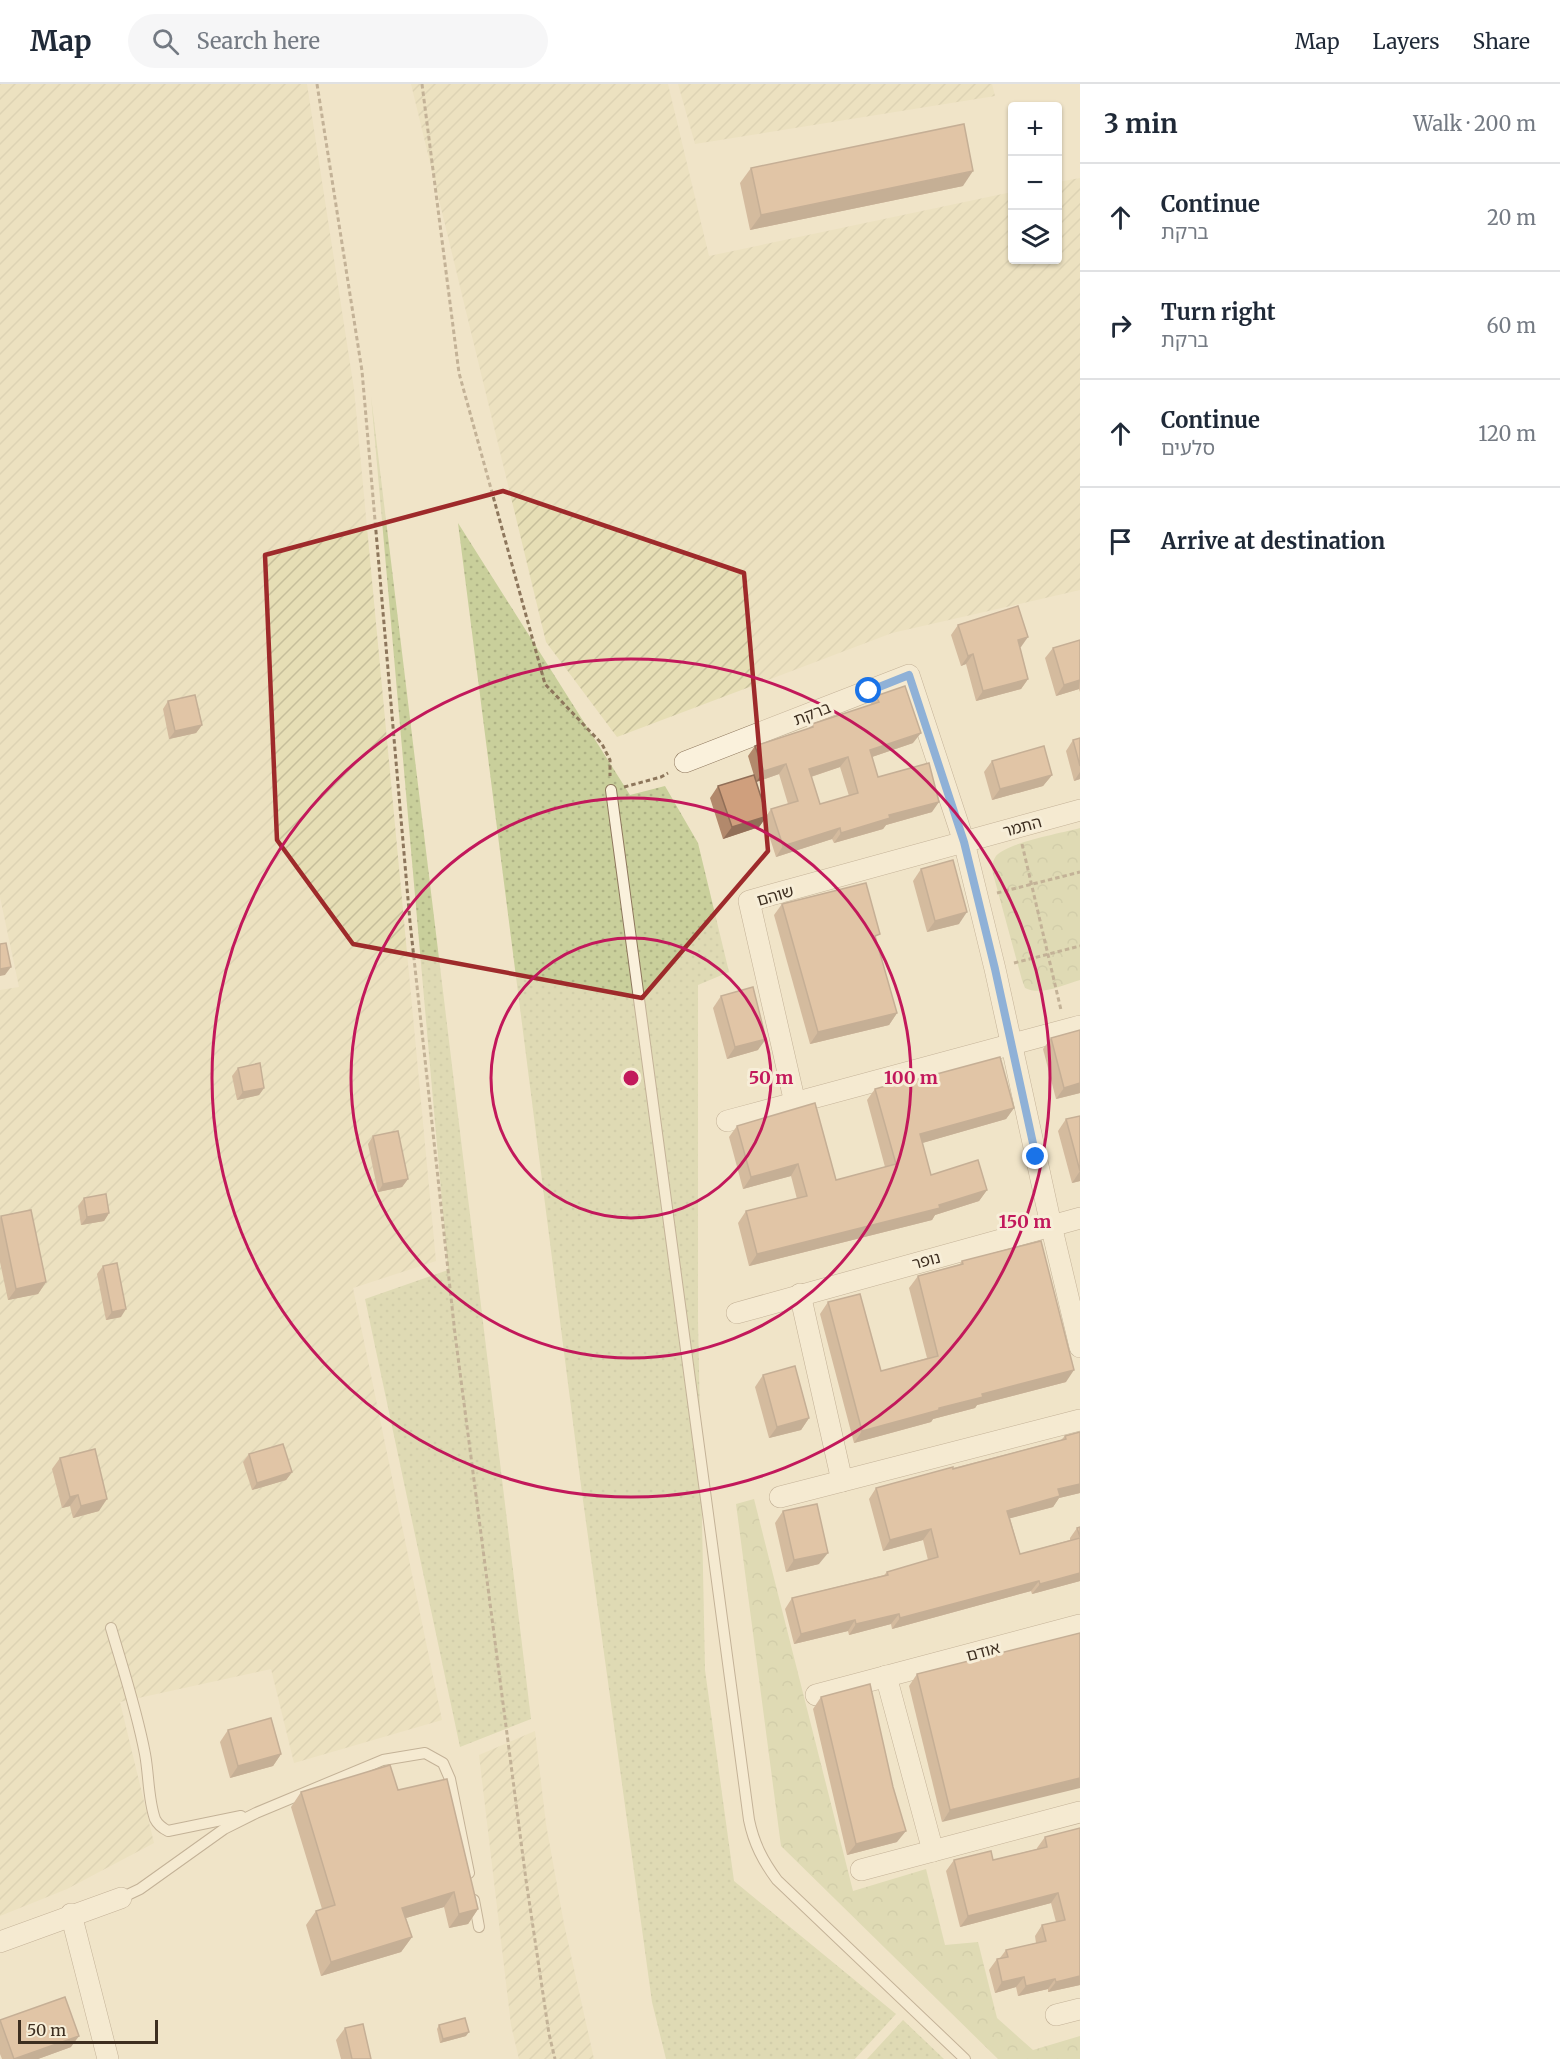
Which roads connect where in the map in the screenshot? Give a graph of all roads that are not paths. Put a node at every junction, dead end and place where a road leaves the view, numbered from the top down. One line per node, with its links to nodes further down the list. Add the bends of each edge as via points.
1 (685, 762): 4 (street, ברקת, via 909,675)
2 (611, 790): 32 (lane, via 753,1840 777,1880)
3 (1080, 810): 4 (street, התמר)
4 (964, 842): 6 (street); 7 (street, שוהם, via 749,901)
5 (1073, 1028): 6 (street)
6 (1011, 1044): 7 (street); 10 (street)
7 (795, 1103): 8 (street)
8 (727, 1121)
9 (1080, 1218): 10 (street, נופר)
10 (1051, 1225): 11 (street, נופר); 13 (street)
11 (800, 1294): 12 (street, נופר); 15 (street)
12 (737, 1312)
13 (1080, 1347)
14 (1080, 1420): 15 (street)
15 (842, 1481): 16 (street)
16 (780, 1497)
17 (1080, 1625): 19 (street, אודם)
18 (111, 1628): 22 (lane, via 132,1697 156,1822 168,1831)
19 (885, 1676): 20 (street, אודם); 23 (street)
20 (816, 1695)
21 (1080, 1812): 23 (street)
22 (256, 1813): 25 (lane, via 224,1828 140,1889); 27 (lane, via 383,1760 425,1753 443,1763 450,1779)
23 (933, 1851): 24 (street)
24 (861, 1870)
25 (121, 1898): 26 (street)
26 (71, 1914): 28 (street); 31 (street)
27 (479, 1927)
28 (0, 1942)
29 (1080, 2009): 30 (street)
30 (1056, 2015)
31 (108, 2059)
32 (965, 2059)

